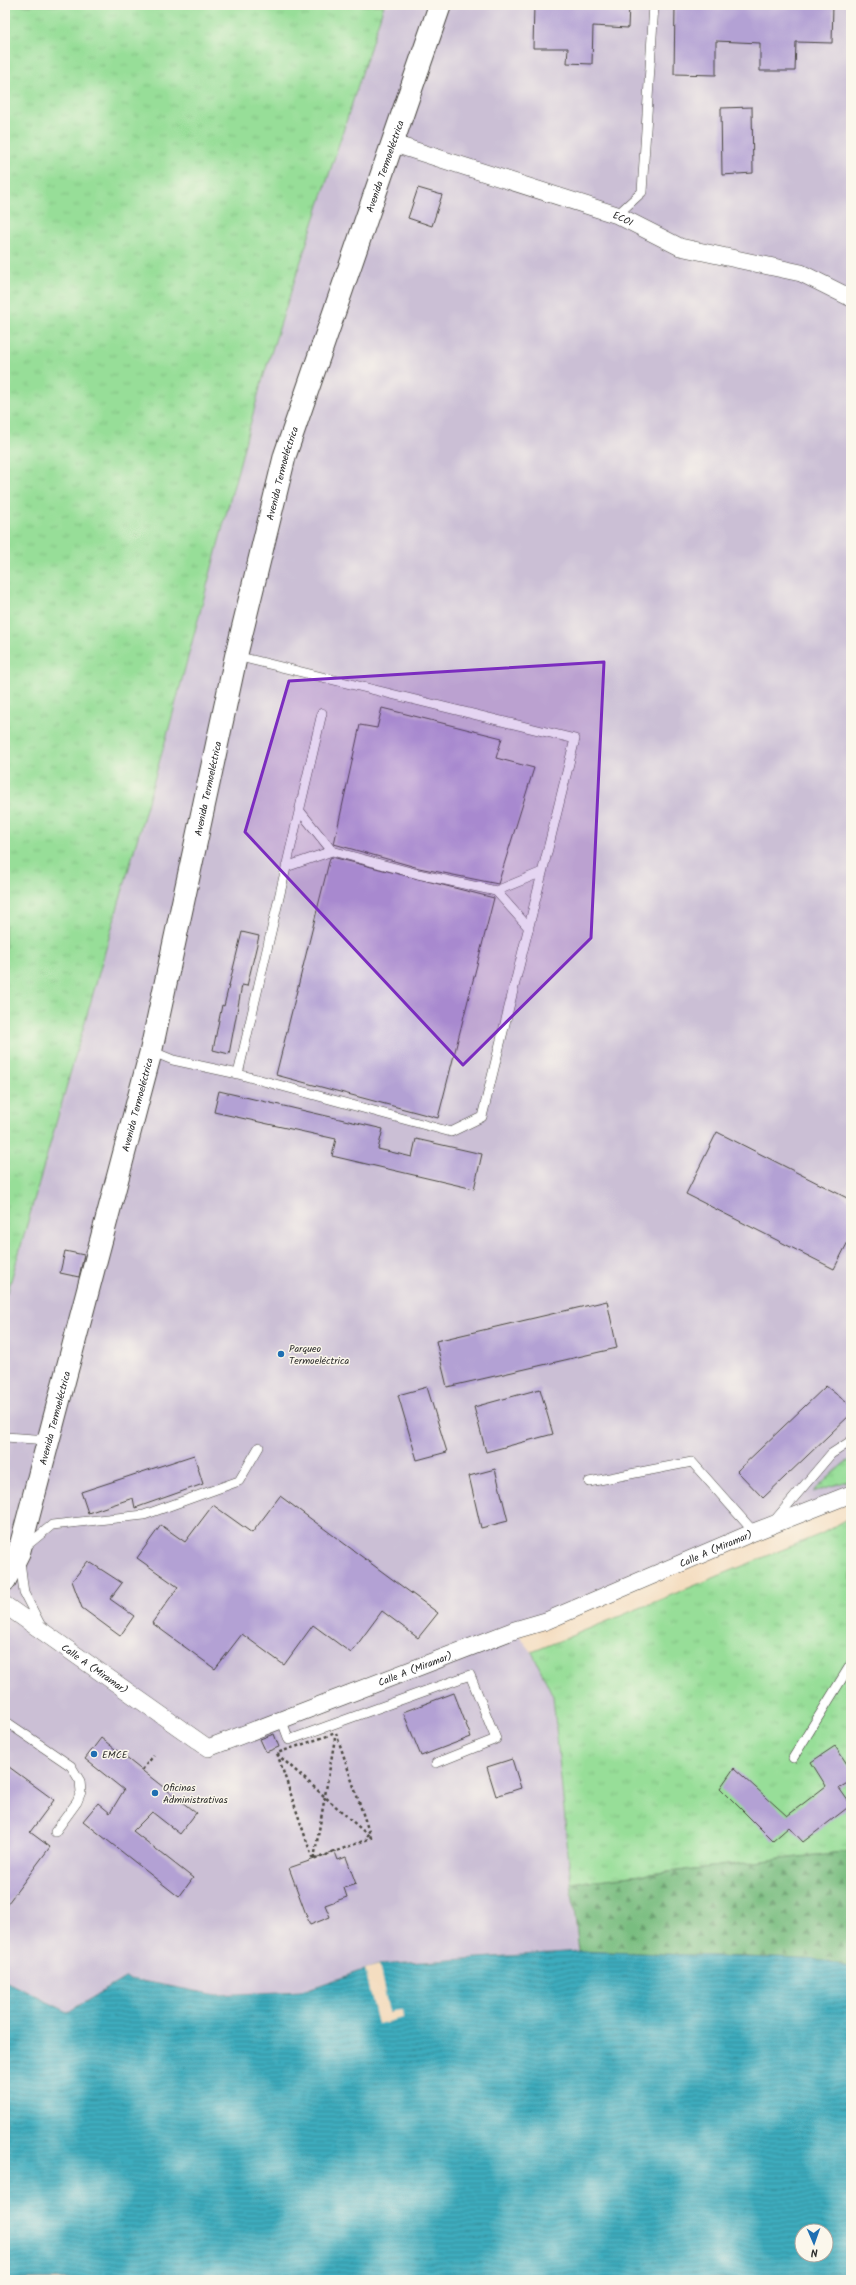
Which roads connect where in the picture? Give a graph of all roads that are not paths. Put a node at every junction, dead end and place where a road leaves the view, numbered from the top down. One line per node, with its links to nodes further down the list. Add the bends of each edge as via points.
1 (440, 5): 3 (main road, Avenida Termoeléctrica)
2 (654, 5): 4 (lane, via 642,192)
3 (391, 143): 4 (street, ECOI); 6 (main road, Avenida Termoeléctrica, via 286,455)
4 (617, 215): 5 (street, ECOI, via 680,247 801,273)
5 (851, 298)
6 (236, 656): 11 (lane, via 575,739); 14 (main road, Avenida Termoeléctrica)
7 (322, 713): 8 (lane)
8 (299, 810): 9 (lane); 10 (lane)
9 (332, 851): 10 (lane); 12 (lane)
10 (286, 867): 15 (lane)
11 (542, 872): 12 (lane); 13 (lane)
12 (496, 891): 13 (lane)
13 (529, 928): 15 (lane, via 482,1117 451,1132)
14 (151, 1051): 15 (lane, via 173,1060); 17 (main road, Avenida Termoeléctrica)
15 (238, 1074)
16 (5, 1437): 17 (lane)
17 (48, 1440): 24 (main road, Avenida Termoeléctrica)
18 (851, 1441): 22 (lane, via 831,1454)
19 (258, 1447): 24 (lane, via 239,1481 144,1515 52,1525)
20 (589, 1482): 23 (lane, via 692,1462)
21 (851, 1494): 22 (street, Calle A (Miramar))
22 (770, 1526): 23 (street, Calle A (Miramar))
23 (754, 1532): 29 (street, Calle A (Miramar), via 546,1621 515,1630)
24 (12, 1552): 25 (main road, Avenida Termoeléctrica); 27 (lane, via 24,1593)
25 (5, 1580)
26 (5, 1605): 27 (street, Calle A (Miramar))
27 (45, 1635): 29 (street, Calle A (Miramar), via 208,1748)
28 (851, 1664): 31 (lane)
29 (282, 1720): 32 (lane, via 289,1740 470,1675 496,1739)
30 (5, 1721): 33 (lane, via 71,1766 80,1781 81,1792 77,1802)
31 (793, 1758)
32 (436, 1763)
33 (55, 1832)

